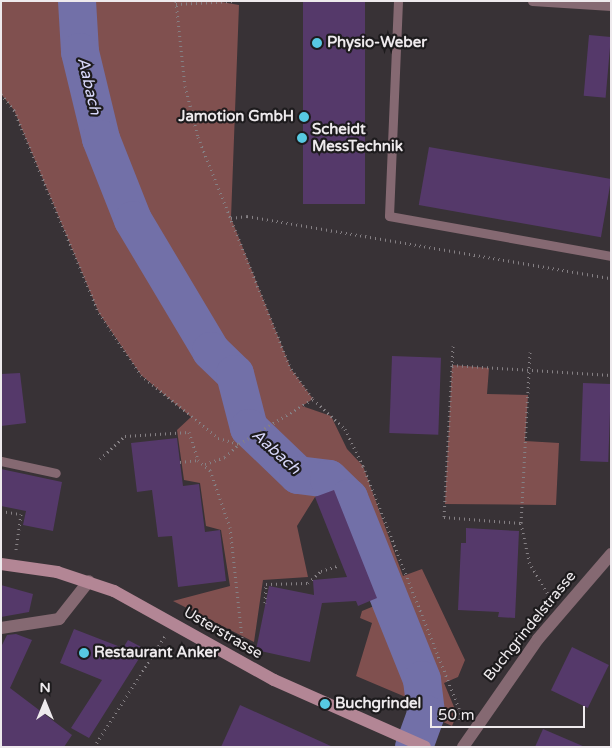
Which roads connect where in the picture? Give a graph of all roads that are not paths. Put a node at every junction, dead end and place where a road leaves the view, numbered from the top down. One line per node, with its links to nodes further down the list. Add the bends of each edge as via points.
1 (398, 1): 4 (lane, via 389,216)
2 (532, 1): 3 (lane)
3 (611, 6)
4 (611, 256)
5 (1, 461): 6 (lane)
6 (56, 473)
7 (611, 554): 12 (street, Buchgrindelstrasse, via 498,691)
8 (1, 564): 9 (main road, Usterstrasse)
9 (89, 581): 10 (street, via 59,619); 11 (main road, Usterstrasse, via 172,623 246,666)
10 (1, 628)
11 (425, 747)
12 (463, 747)

